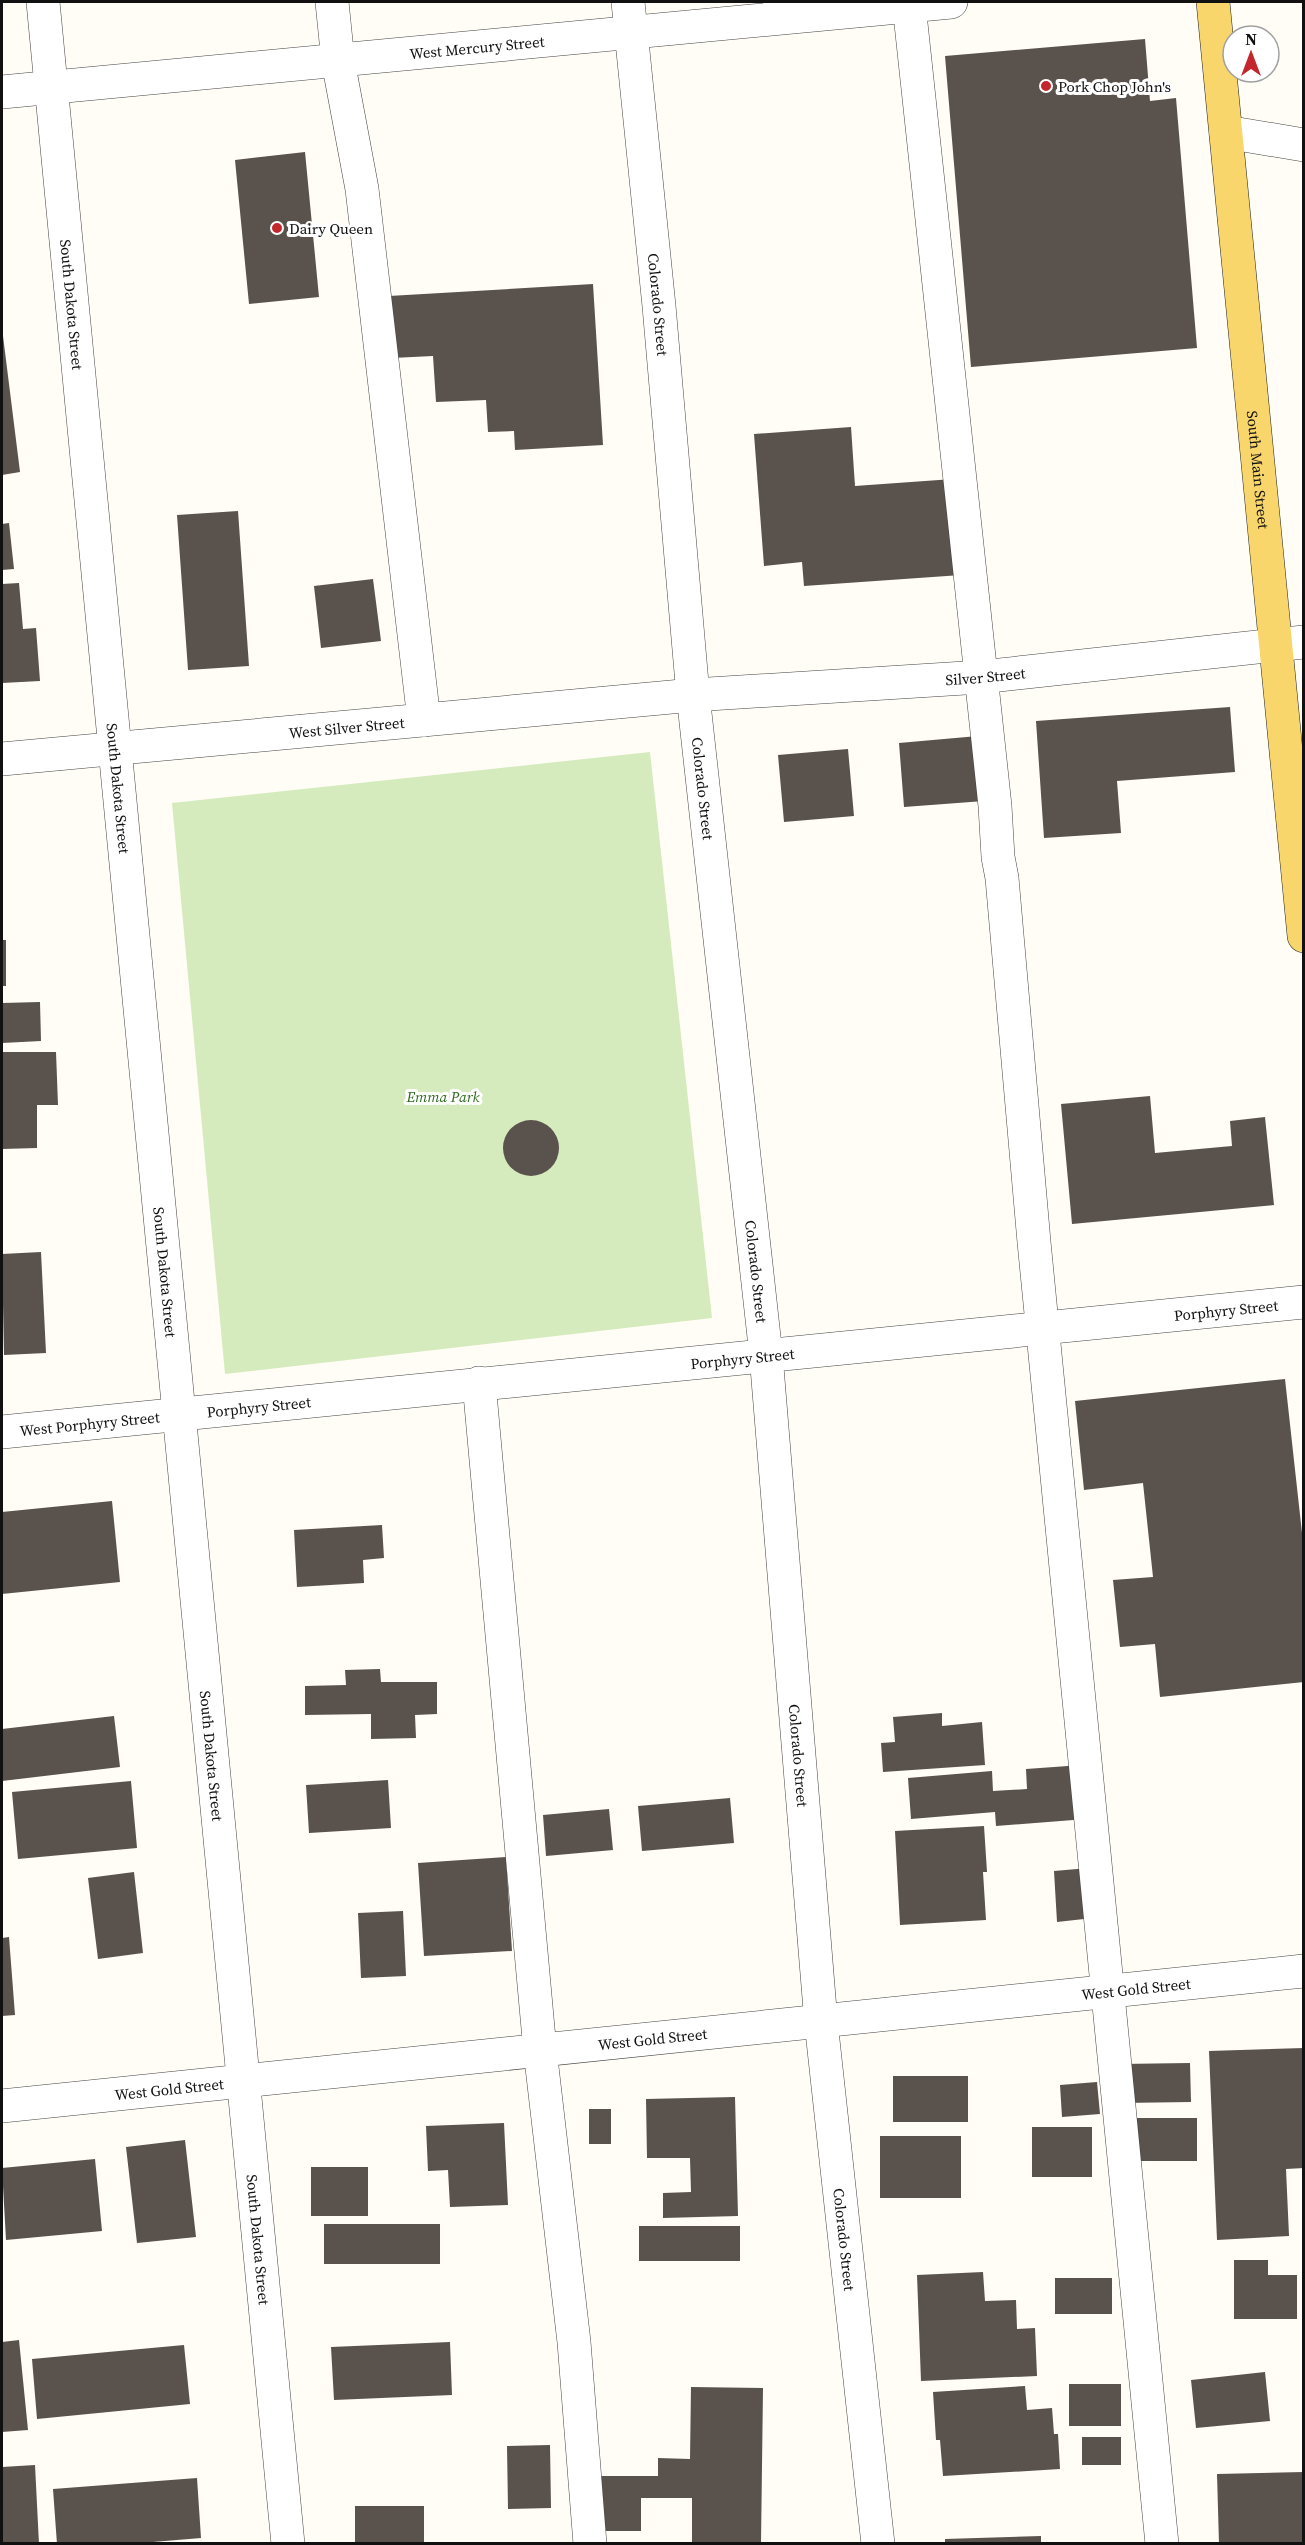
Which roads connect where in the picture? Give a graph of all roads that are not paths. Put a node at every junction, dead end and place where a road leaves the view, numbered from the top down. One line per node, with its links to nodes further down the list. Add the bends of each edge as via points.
1 (43, 2): 7 (street, South Dakota Street)
2 (332, 2): 6 (street)
3 (1213, 2): 9 (main road, South Main Street)
4 (928, 3): 5 (street, West Mercury Street); 12 (street)
5 (629, 17): 6 (street, West Mercury Street); 13 (street, Colorado Street)
6 (338, 61): 7 (street, West Mercury Street); 14 (street, via 362,189)
7 (52, 88): 8 (street, West Mercury Street); 15 (street, South Dakota Street)
8 (2, 92)
9 (1226, 132): 10 (street); 11 (main road, South Main Street)
10 (1304, 145)
11 (1290, 643): 12 (street, Silver Street); 17 (main road, South Main Street)
12 (981, 677): 13 (street, Silver Street); 19 (street)
13 (693, 695): 14 (street, West Silver Street); 20 (street, Colorado Street)
14 (424, 720): 15 (street, West Silver Street)
15 (116, 749): 16 (street, West Silver Street); 22 (street, South Dakota Street)
16 (2, 759)
17 (1304, 936)
18 (1304, 1302): 19 (street, Porphyry Street)
19 (1043, 1327): 20 (street, Porphyry Street); 25 (street)
20 (766, 1355): 21 (street, Porphyry Street); 26 (street, Colorado Street)
21 (479, 1383): 22 (street, Porphyry Street); 27 (street)
22 (180, 1412): 23 (street, West Porphyry Street); 28 (street, South Dakota Street)
23 (2, 1432)
24 (1304, 1971): 25 (street, West Gold Street)
25 (1108, 1992): 26 (street, West Gold Street); 33 (street)
26 (821, 2022): 27 (street, West Gold Street); 32 (street, Colorado Street)
27 (540, 2050): 28 (street, West Gold Street); 31 (street, via 574,2342)
28 (243, 2081): 29 (street, West Gold Street); 30 (street, South Dakota Street)
29 (2, 2106)
30 (288, 2544)
31 (590, 2544)
32 (878, 2544)
33 (1162, 2544)

